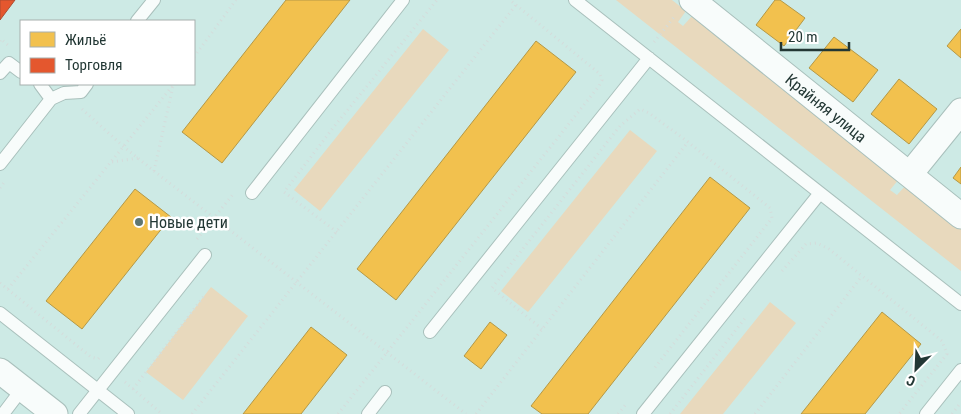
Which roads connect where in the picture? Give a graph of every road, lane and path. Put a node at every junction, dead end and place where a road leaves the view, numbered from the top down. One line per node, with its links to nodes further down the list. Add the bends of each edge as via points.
1 (154, 0): 9 (lane)
2 (236, 0): 11 (path)
3 (403, 0): 28 (lane)
4 (438, 0): 32 (path, via 284,192)
5 (510, 0): 7 (path)
6 (575, 0): 10 (lane)
7 (516, 5): 32 (path); 47 (path, via 600,74 602,80)
8 (695, 6): 10 (path); 27 (street, Крайняя улица)
9 (138, 20)
10 (647, 56): 29 (lane); 45 (lane)
11 (195, 57)
12 (20, 71): 13 (lane, via 9,63)
13 (0, 73)
14 (41, 85): 19 (lane)
15 (86, 85): 18 (lane, via 81,92)
16 (173, 85): 22 (path)
17 (174, 85): 26 (path)
18 (64, 93): 19 (lane); 22 (path)
19 (51, 99): 25 (lane)
20 (961, 110): 27 (street)
21 (688, 142): 44 (path); 44 (path, via 640,109 620,126 504,272 492,288); 52 (path, via 770,208 772,218)
22 (124, 147): 23 (path); 24 (path)
23 (138, 158): 24 (path); 26 (path)
24 (112, 162): 39 (path)
25 (0, 164)
26 (154, 171): 31 (path)
27 (910, 174): 30 (street, Крайняя улица)
28 (252, 192)
29 (820, 193): 41 (lane); 70 (lane)
30 (961, 216)
31 (215, 218): 33 (path); 38 (path)
32 (337, 232): 38 (path)
33 (196, 241)
34 (205, 255): 51 (lane)
35 (781, 273): 36 (path, via 806,244 817,243)
36 (862, 276): 72 (path); 73 (path, via 942,341 947,354)
37 (0, 283): 39 (path)
38 (297, 283): 47 (path); 64 (path)
39 (8, 290): 48 (path)
40 (204, 296): 54 (path)
41 (961, 304)
42 (750, 312): 71 (path)
43 (0, 313): 55 (lane)
44 (542, 329): 68 (path)
45 (430, 332)
46 (104, 352): 48 (path)
47 (387, 353): 65 (path); 67 (path)
48 (98, 360): 51 (path)
49 (961, 370): 74 (lane)
50 (0, 371): 53 (street)
51 (112, 372): 54 (path); 55 (lane)
52 (649, 375)
53 (22, 388): 59 (lane); 60 (street)
54 (133, 389): 63 (path)
55 (98, 390): 61 (lane); 62 (lane)
56 (384, 392): 66 (lane)
57 (631, 398): 69 (path)
58 (961, 402): 75 (path)
59 (3, 414)
60 (55, 414)
61 (79, 414)
62 (128, 414)
63 (162, 414)
64 (192, 414)
65 (338, 414)
66 (368, 414)
67 (466, 414)
68 (476, 414)
69 (618, 414)
70 (643, 414)
71 (670, 414)
72 (755, 414)
73 (899, 414)
74 (926, 414)
75 (952, 414)

